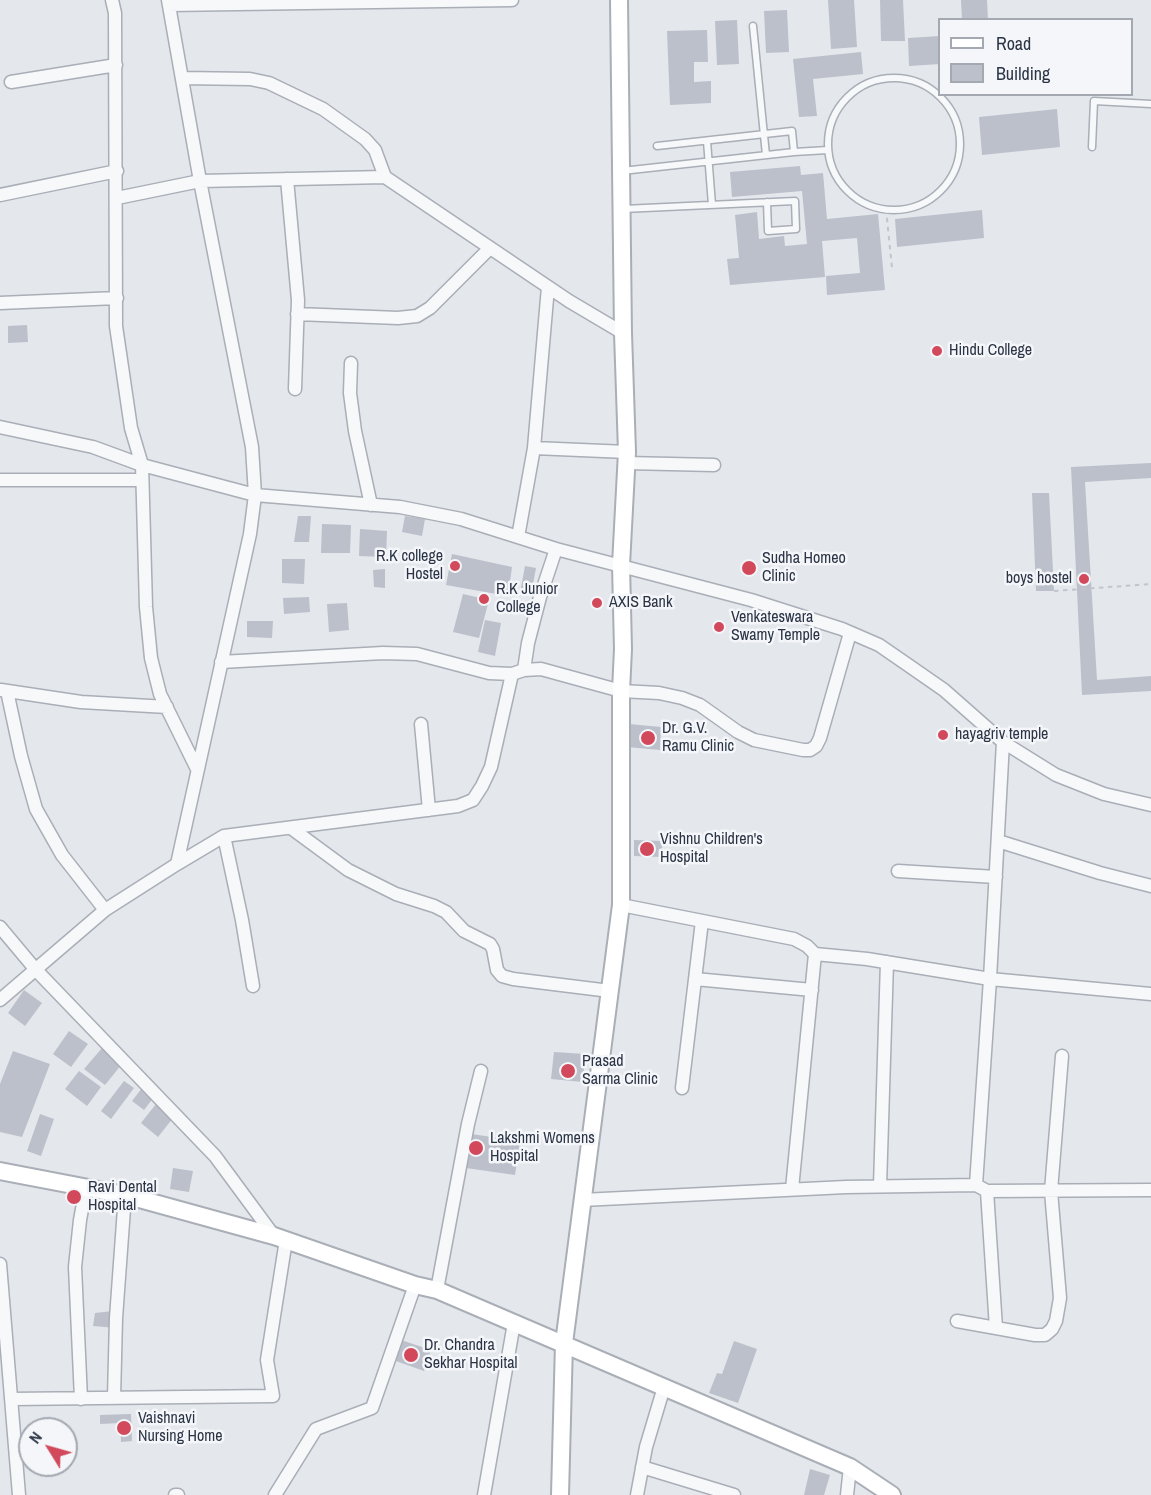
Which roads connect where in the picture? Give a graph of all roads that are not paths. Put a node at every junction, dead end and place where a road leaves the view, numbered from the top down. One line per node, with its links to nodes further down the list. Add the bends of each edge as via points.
1 (112, 0): 6 (street)
2 (512, 0): 4 (street)
3 (619, 0): 21 (street)
4 (169, 3): 7 (street)
5 (753, 26): 12 (lane)
6 (116, 64): 8 (street); 20 (street)
7 (182, 78): 22 (street, via 269,83 323,109 365,139 375,150); 24 (street)
8 (11, 82)
9 (938, 93): 16 (lane, via 920,82 898,77 875,79 855,90 839,106 829,128)
10 (941, 96): 16 (lane, via 953,113 960,135 959,156 952,176 922,204 902,210 880,209 861,202 844,188 833,171)
11 (1151, 104): 15 (lane, via 1094,101)
12 (764, 135): 13 (lane); 17 (lane, via 792,131); 18 (lane)
13 (706, 141): 14 (lane); 19 (lane)
14 (657, 146)
15 (1092, 147)
16 (828, 150): 17 (lane)
17 (794, 152): 18 (lane)
18 (766, 155): 19 (lane)
19 (708, 161): 21 (lane); 28 (lane)
20 (117, 171): 25 (street); 26 (street)
21 (621, 171): 29 (street)
22 (385, 177): 23 (street); 30 (street)
23 (287, 179): 24 (street); 34 (street)
24 (201, 181): 26 (street); 45 (street, via 252,447)
25 (0, 195)
26 (117, 198): 32 (street)
27 (767, 202): 27 (lane, via 795,201 796,229 768,231); 28 (lane)
28 (711, 205): 29 (lane)
29 (622, 209): 35 (street)
30 (490, 248): 31 (street); 34 (street, via 430,308 417,316)
31 (548, 287): 35 (street); 39 (street)
32 (117, 298): 33 (street); 41 (street, via 116,326 131,428)
33 (0, 303)
34 (297, 314): 37 (street)
35 (623, 333): 40 (street)
36 (351, 363): 46 (street, via 355,431)
37 (295, 389)
38 (0, 427): 41 (street, via 93,447)
39 (534, 448): 40 (street); 47 (street)
40 (627, 458): 42 (street); 49 (street)
41 (141, 465): 44 (street); 45 (street)
42 (714, 465)
43 (0, 480): 44 (street)
44 (142, 480): 55 (street, via 151,658)
45 (255, 495): 46 (street); 51 (street)
46 (371, 504): 47 (street, via 461,519)
47 (518, 537): 48 (street)
48 (556, 549): 49 (street); 52 (street)
49 (621, 566): 50 (street, via 751,600); 54 (street)
50 (850, 633): 54 (street, via 820,738 810,750 754,740 700,705 682,698); 57 (street, via 879,645 908,664)
51 (221, 662): 52 (street, via 417,654 489,673); 58 (street)
52 (518, 672): 54 (street, via 541,669); 60 (street, via 491,767 473,800)
53 (4, 690): 55 (street, via 81,702); 69 (street, via 36,809 62,855)
54 (621, 691): 68 (street)
55 (167, 707): 58 (street)
56 (421, 724): 60 (street)
57 (1003, 742): 59 (street, via 1056,775 1104,794); 63 (street)
58 (197, 769): 64 (street)
59 (1151, 805)
60 (429, 810): 61 (street)
61 (291, 828): 62 (street); 79 (street, via 348,870 396,894 446,912 464,931 490,944 502,976)
62 (224, 836): 64 (street); 77 (street)
63 (998, 841): 66 (street); 67 (street)
64 (177, 864): 69 (street)
65 (898, 871): 66 (street)
66 (996, 877): 75 (street)
67 (1151, 886)
68 (621, 905): 70 (street); 79 (street)
69 (105, 910): 74 (street)
70 (702, 921): 72 (street, via 794,939); 76 (street)
71 (0, 927): 74 (street)
72 (814, 954): 73 (street); 78 (street)
73 (887, 962): 75 (street); 86 (street)
74 (36, 970): 81 (street); 94 (street, via 215,1156)
75 (990, 978): 80 (street); 88 (street)
76 (695, 979): 78 (street); 84 (street)
77 (253, 986)
78 (812, 990): 89 (street)
79 (610, 991): 93 (street)
80 (1151, 994)
81 (0, 1000)
82 (1062, 1056): 91 (street)
83 (481, 1071): 97 (street)
84 (682, 1088)
85 (0, 1171): 87 (street)
86 (880, 1186): 88 (street); 89 (street)
87 (86, 1188): 92 (street); 105 (street, via 75,1267)
88 (981, 1188): 91 (street); 100 (street)
89 (792, 1189): 93 (street)
90 (1151, 1190): 91 (street)
91 (1051, 1191): 100 (street, via 1060,1298 1056,1321 1044,1335)
92 (124, 1195): 94 (street); 103 (street)
93 (582, 1200): 101 (street)
94 (280, 1238): 96 (street); 103 (street, via 267,1360 273,1396)
95 (0, 1264): 104 (street)
96 (415, 1285): 97 (street); 108 (street, via 372,1408 316,1429)
97 (437, 1290): 99 (street)
98 (957, 1321): 100 (street)
99 (514, 1323): 101 (street); 110 (street)
100 (996, 1328)
101 (564, 1343): 102 (street); 111 (street)
102 (664, 1387): 106 (street); 107 (street)
103 (114, 1398): 105 (street)
104 (12, 1399): 105 (street); 109 (street)
105 (81, 1399)
106 (642, 1467): 112 (street); 113 (street)
107 (850, 1467): 114 (street); 115 (street)
108 (281, 1493)
109 (19, 1495)
110 (484, 1495)
111 (560, 1495)
112 (637, 1495)
113 (734, 1495)
114 (847, 1495)
115 (892, 1495)

